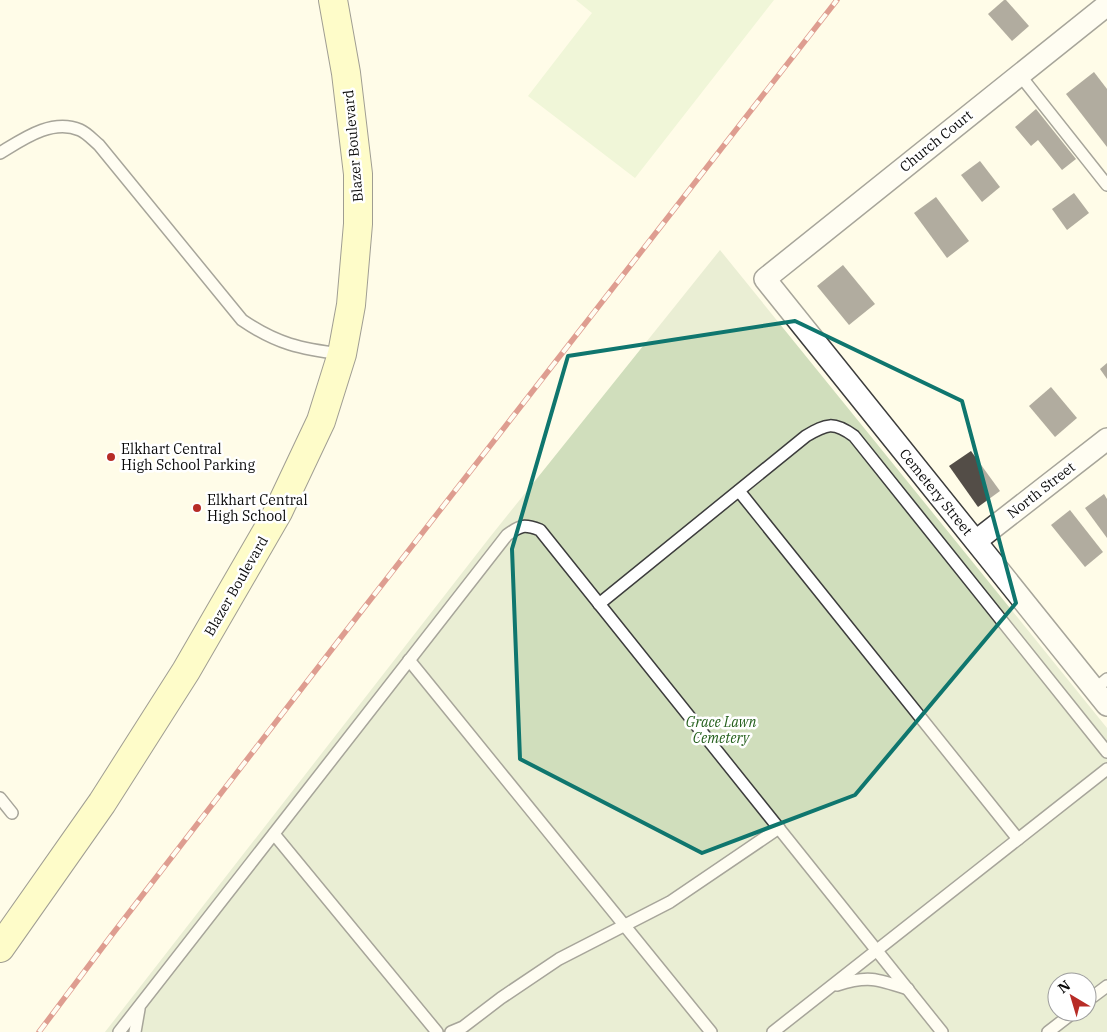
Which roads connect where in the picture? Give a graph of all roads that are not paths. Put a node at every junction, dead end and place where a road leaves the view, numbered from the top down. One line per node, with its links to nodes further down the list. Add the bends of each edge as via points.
1 (333, 0): 7 (main road, Blazer Boulevard, via 346,73 358,184 352,296)
2 (1107, 4): 3 (street, Church Court)
3 (1019, 74): 5 (lane); 6 (street, Church Court)
4 (0, 153): 7 (lane, via 49,128 66,126 81,130 99,145 242,320 262,334 284,343)
5 (1107, 185)
6 (765, 278): 10 (street, Cemetery Street)
7 (342, 354): 22 (main road, Blazer Boulevard, via 321,421 264,537 186,672 102,803)
8 (1107, 439): 10 (street, North Street)
9 (739, 491): 11 (lane); 14 (lane, via 806,436 832,425 842,427 854,436); 20 (lane)
10 (976, 541): 13 (street, Cemetery Street)
11 (599, 604): 12 (lane, via 540,530 519,527 507,535); 18 (lane)
12 (409, 660): 19 (lane); 21 (lane)
13 (1103, 691)
14 (1107, 752)
15 (1107, 769): 20 (lane)
16 (0, 798): 17 (lane)
17 (12, 813)
18 (778, 828): 21 (lane, via 670,902); 23 (lane)
19 (274, 834): 26 (lane); 30 (lane)
20 (1018, 839): 23 (lane)
21 (625, 926): 31 (lane, via 559,959 463,1027); 32 (lane)
22 (0, 948)
23 (877, 950): 24 (lane); 25 (lane)
24 (830, 987): 25 (lane, via 856,979 875,979); 33 (lane)
25 (908, 989): 34 (lane)
26 (140, 1006): 28 (lane); 29 (lane)
27 (1061, 1022): 35 (lane)
28 (119, 1032)
29 (134, 1032)
30 (437, 1032)
31 (450, 1032)
32 (711, 1032)
33 (773, 1032)
34 (942, 1032)
35 (1048, 1032)

